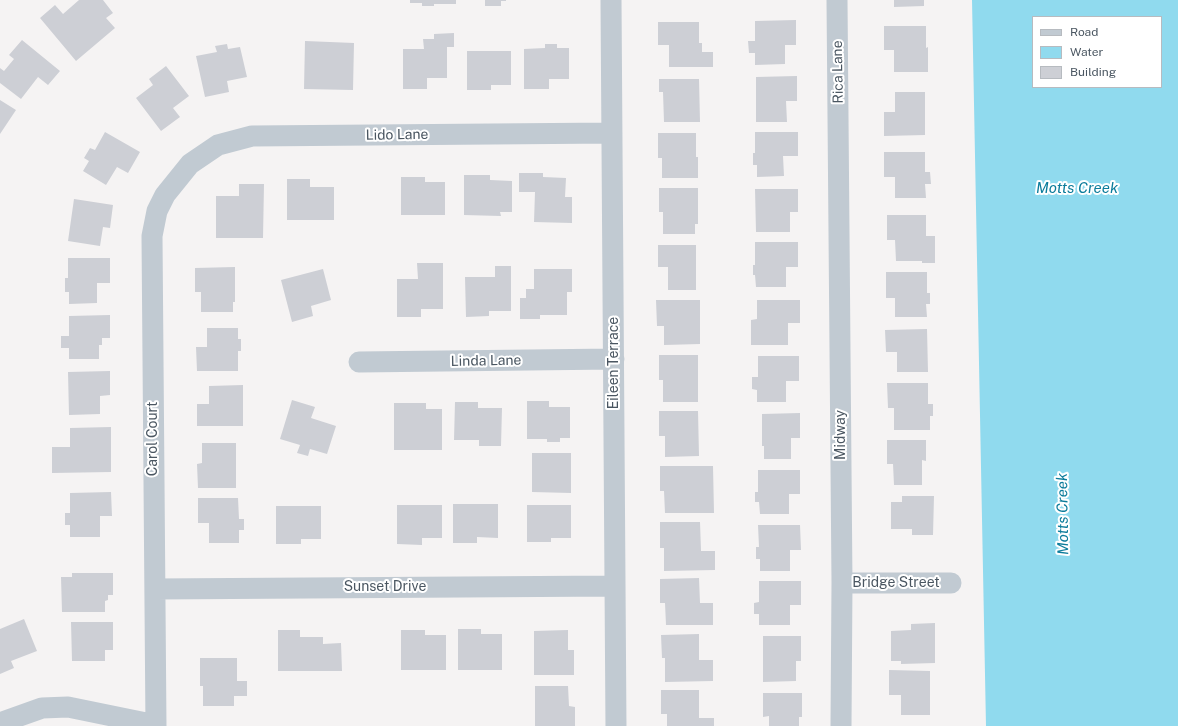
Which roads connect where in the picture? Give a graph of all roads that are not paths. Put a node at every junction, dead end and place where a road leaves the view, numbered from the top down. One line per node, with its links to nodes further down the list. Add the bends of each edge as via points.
1 (611, 0): 3 (street, Eileen Terrace)
2 (837, 0): 4 (street, Rica Lane)
3 (612, 133): 5 (street, Lido Lane, via 252,136 218,145); 6 (street, Eileen Terrace)
4 (838, 145): 8 (street, Midway)
5 (190, 164): 11 (street, Carol Court, via 165,195 157,212 152,236)
6 (614, 359): 7 (street, Linda Lane); 10 (street, Eileen Terrace)
7 (359, 362)
8 (842, 583): 9 (street, Bridge Street); 15 (street, Midway)
9 (951, 583)
10 (615, 586): 11 (street, Sunset Drive); 14 (street, Eileen Terrace)
11 (154, 589): 13 (street, Carol Court)
12 (0, 723): 13 (street, via 42,708 68,707)
13 (156, 725)
14 (616, 726)
15 (841, 726)

